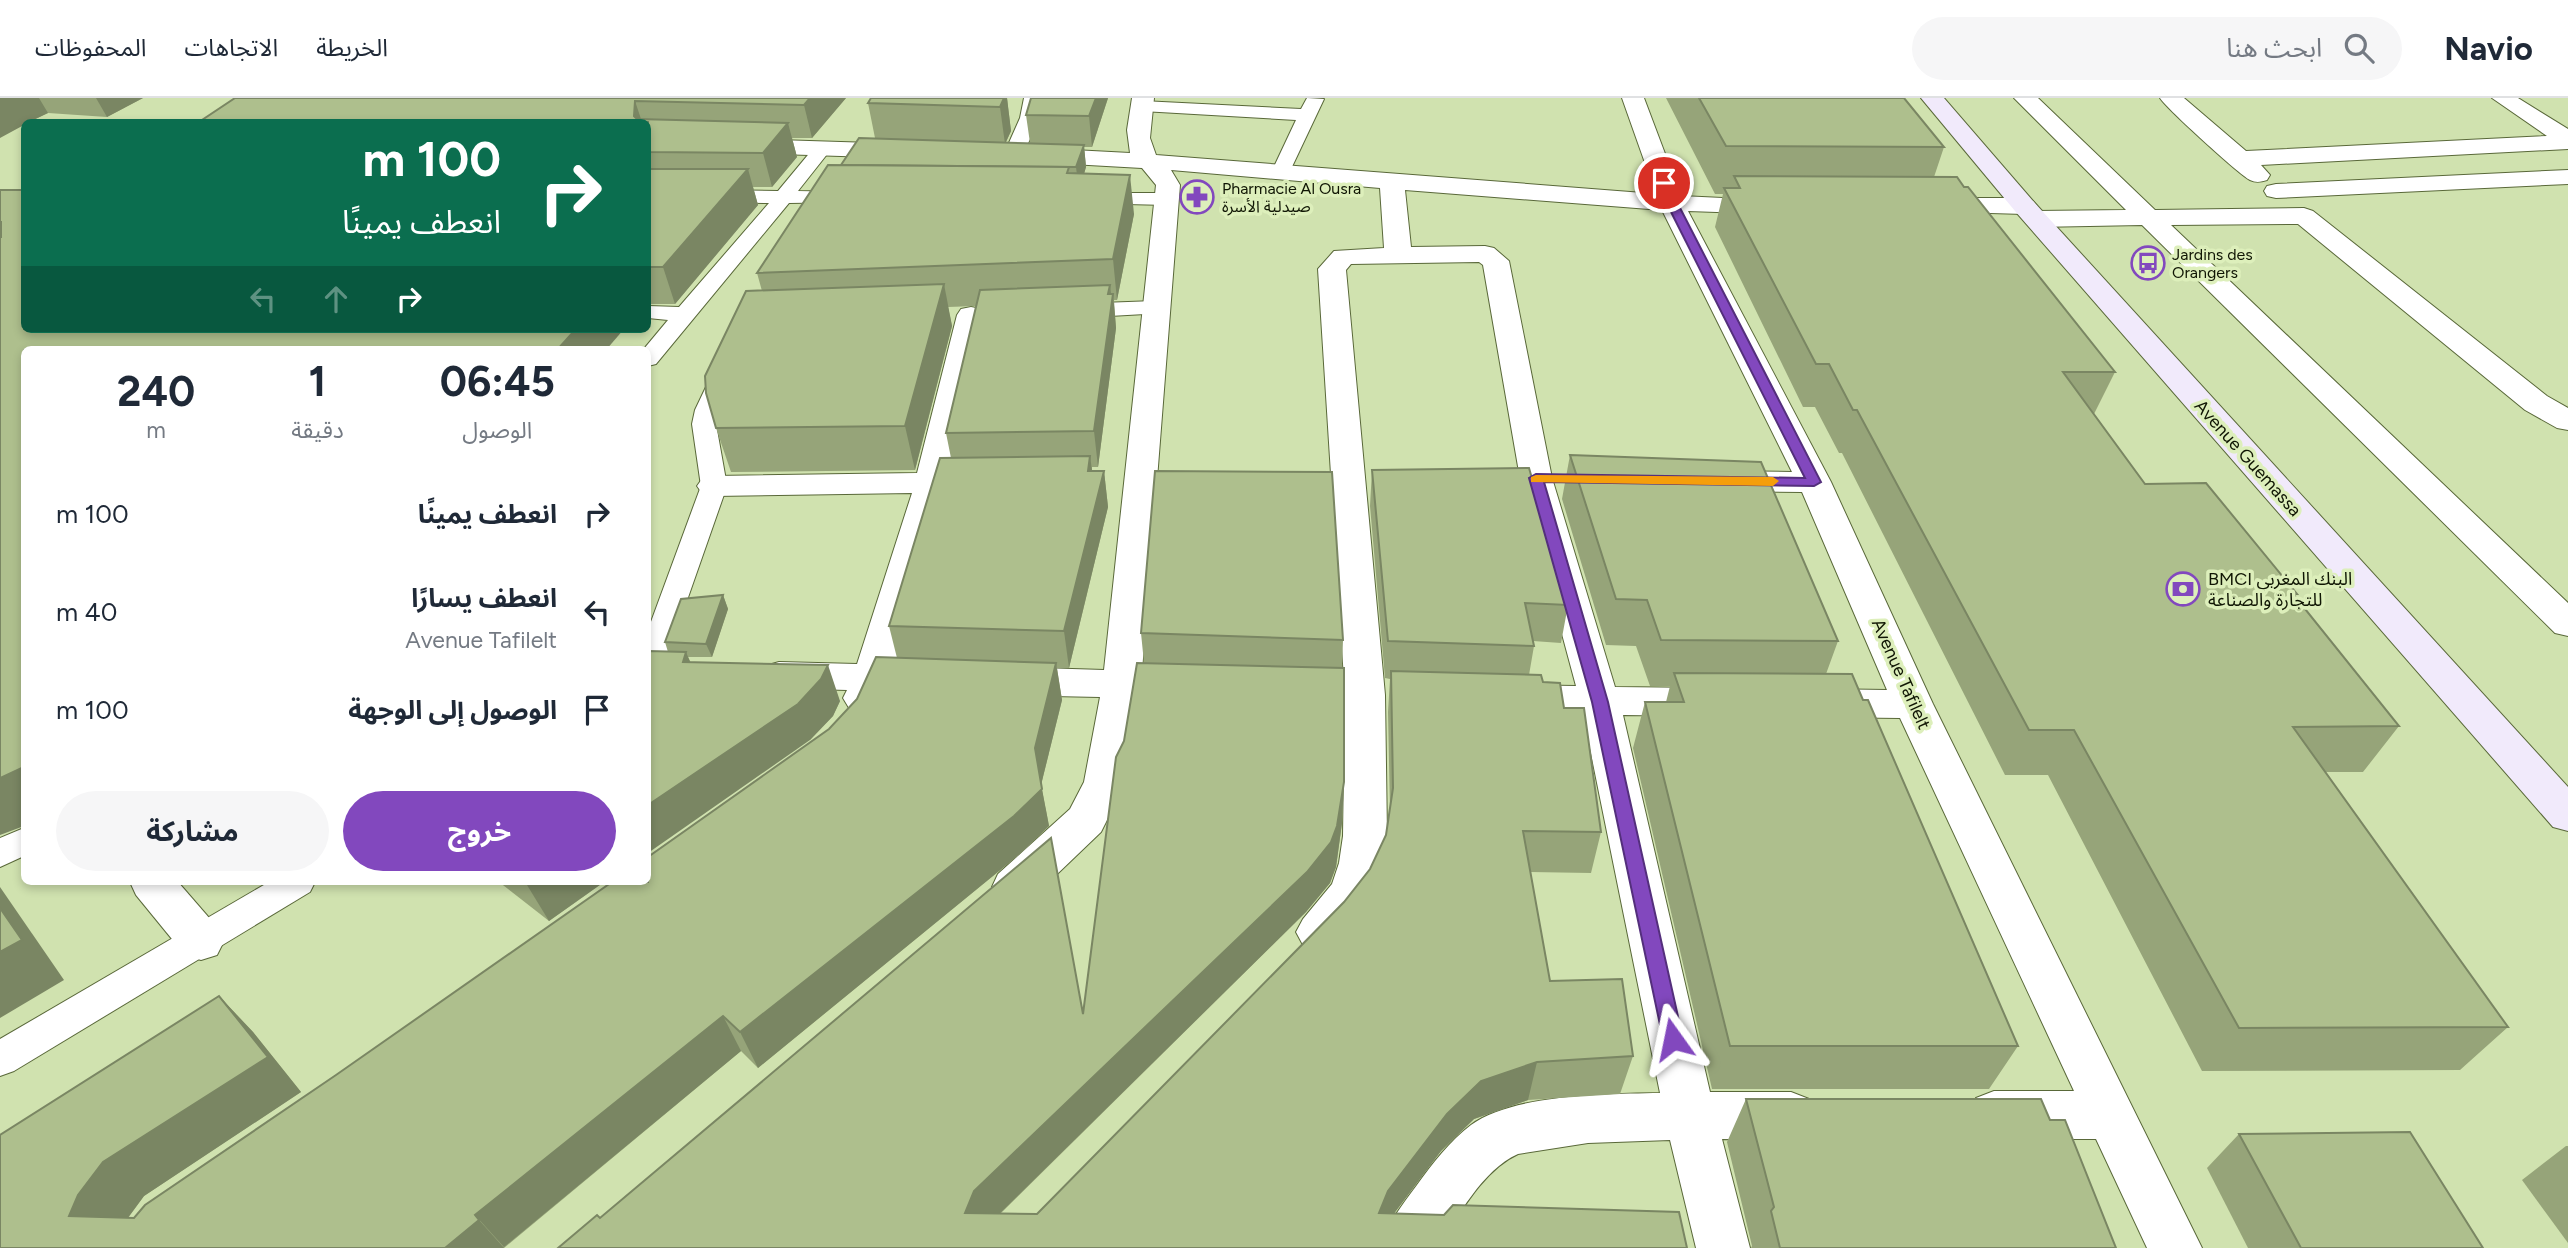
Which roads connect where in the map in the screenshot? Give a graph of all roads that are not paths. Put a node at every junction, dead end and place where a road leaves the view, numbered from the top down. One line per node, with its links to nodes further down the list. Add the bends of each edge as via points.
1 (1033, 98): 14 (lane)
2 (1633, 98): 27 (street, Avenue Tafilelt)
3 (1933, 98): 30 (main road, Avenue Guemassa)
4 (2025, 98): 31 (street)
5 (2171, 98): 16 (street)
6 (2503, 98): 9 (street)
7 (1143, 102): 8 (lane); 15 (street, via 1139,133)
8 (1312, 106): 17 (lane)
9 (2568, 140): 16 (street)
10 (651, 143): 11 (street)
11 (822, 148): 12 (street); 22 (lane)
12 (931, 152)
13 (986, 153): 14 (street)
14 (1013, 154): 15 (street)
15 (1146, 159): 17 (street); 26 (street, via 1164,174)
16 (2239, 159): 20 (street)
17 (1281, 171): 19 (street)
18 (2568, 177): 20 (street)
19 (1392, 182): 27 (street); 34 (street)
20 (2276, 191): 32 (street)
21 (651, 195): 22 (lane)
22 (785, 198): 23 (lane); 38 (lane)
23 (829, 198): 24 (lane); 33 (lane)
24 (870, 198)
25 (1072, 199): 26 (lane)
26 (1167, 199): 35 (street)
27 (1672, 204): 28 (street); 45 (street, Avenue Tafilelt)
28 (1792, 206)
29 (1915, 206): 30 (street)
30 (2030, 212): 31 (street); 65 (main road, Avenue Guemassa)
31 (2146, 216): 32 (street); 48 (street)
32 (2304, 216): 42 (street, via 2536,403)
33 (815, 221)
34 (1398, 254): 57 (street, via 1343,257 1332,269); 60 (street, via 1476,253 1496,261 1536,478)
35 (1155, 309): 37 (lane); 54 (street)
36 (651, 312): 38 (lane)
37 (1050, 312)
38 (683, 314): 41 (lane)
39 (971, 315): 46 (street)
40 (736, 349): 47 (lane, via 704,424)
41 (651, 355)
42 (2568, 421)
43 (1689, 480): 45 (street)
44 (1015, 482): 46 (street)
45 (1814, 482): 63 (street, Avenue Tafilelt)
46 (931, 484): 47 (street); 53 (street)
47 (715, 486): 49 (lane)
48 (2568, 624)
49 (651, 662)
50 (651, 670): 51 (street)
51 (687, 672)
52 (740, 674): 53 (street)
53 (872, 677): 54 (street); 64 (street)
54 (1122, 684): 55 (street); 70 (street, via 1105,782 1086,820)
55 (1176, 687)
56 (1325, 693): 57 (street)
57 (1365, 695): 58 (street); 72 (street, via 1361,863 1351,893)
58 (1407, 696)
59 (1476, 698): 60 (street)
60 (1600, 702): 61 (street); 76 (street)
61 (1736, 703)
62 (1777, 703): 63 (street)
63 (1913, 704): 75 (street, Avenue Tafilelt)
64 (852, 725)
65 (2568, 816)
66 (21, 843): 67 (lane)
67 (0, 854)
68 (154, 885): 71 (street)
69 (293, 885): 71 (lane)
70 (986, 911)
71 (201, 941): 73 (lane)
72 (1285, 966)
73 (0, 1059)
74 (1948, 1115): 75 (street)
75 (2111, 1115): 80 (street, Avenue Tafilelt)
76 (1690, 1116): 77 (street); 78 (street, via 1542,1125 1494,1138 1462,1171); 79 (street)
77 (1839, 1116)
78 (1405, 1248)
79 (1723, 1248)
80 (2175, 1248)

